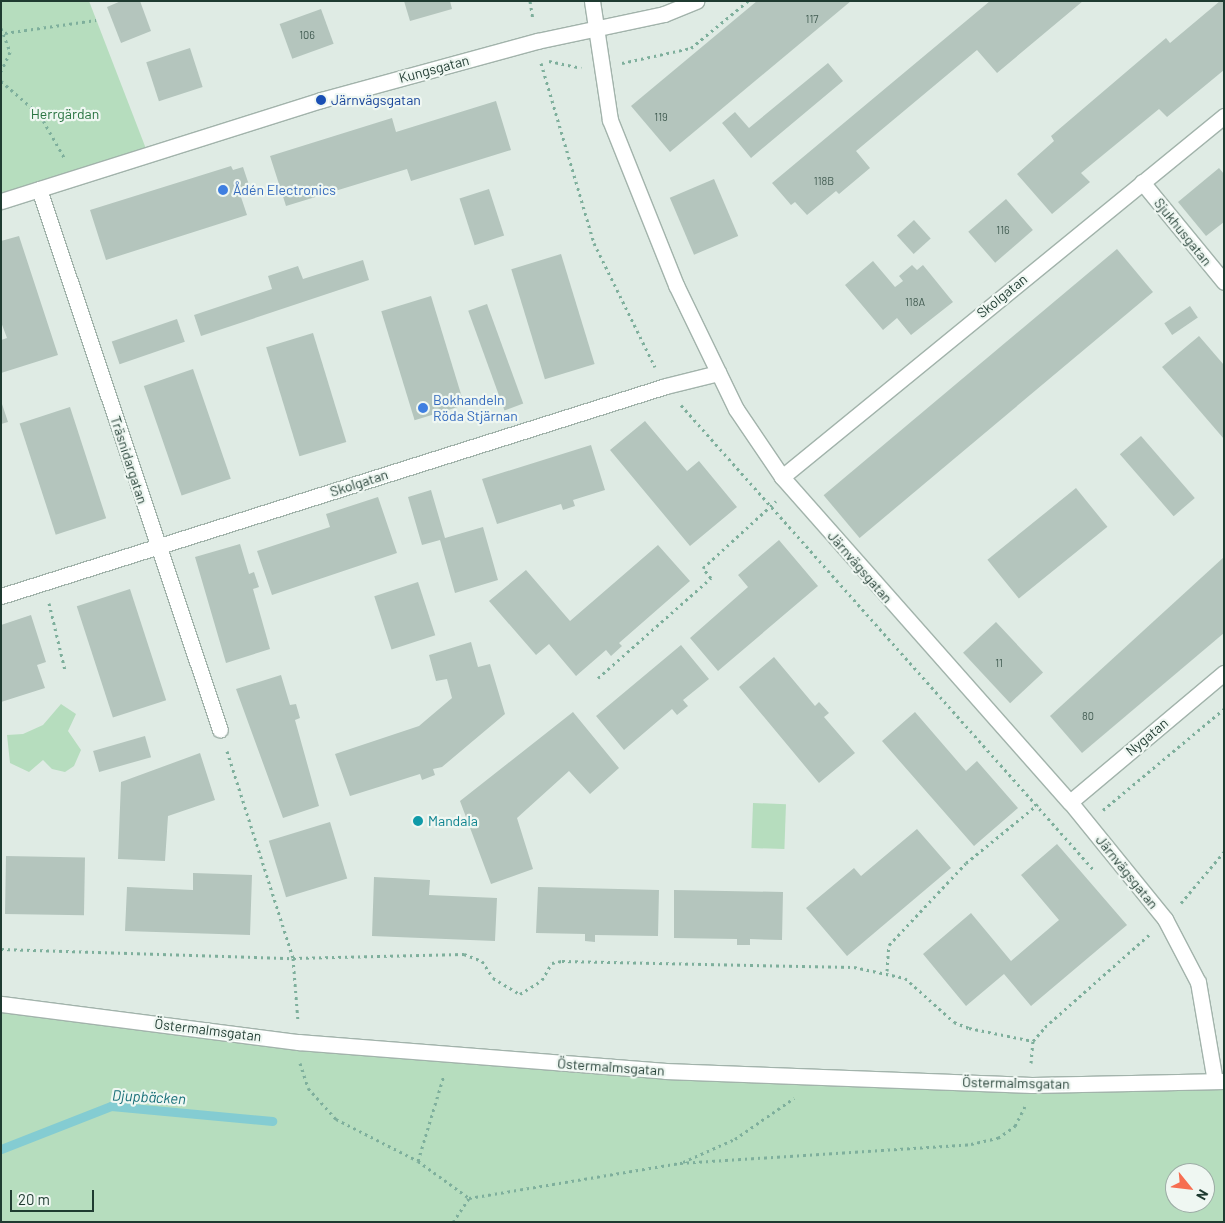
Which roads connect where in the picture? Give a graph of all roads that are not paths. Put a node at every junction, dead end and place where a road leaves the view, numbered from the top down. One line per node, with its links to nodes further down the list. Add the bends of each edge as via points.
1 (592, 1): 3 (street, Järnvägsgatan)
2 (697, 1): 3 (street, Kungsgatan)
3 (594, 30): 6 (street, Kungsgatan, via 537,41 321,100); 9 (street, Järnvägsgatan, via 610,120 676,285)
4 (1224, 116): 5 (street, Skolgatan)
5 (1142, 182): 8 (street, Sjukhusgatan); 10 (street, Skolgatan)
6 (39, 189): 7 (street, Kungsgatan); 11 (street, Träsnidargatan)
7 (1, 201)
8 (1224, 282)
9 (718, 374): 10 (street, Järnvägsgatan); 11 (street, Skolgatan, via 666,386)
10 (786, 482): 15 (street, Järnvägsgatan)
11 (158, 546): 12 (street, Skolgatan); 14 (street, Träsnidargatan)
12 (1, 596)
13 (1224, 673): 15 (street, Nygatan)
14 (220, 730)
15 (1070, 802): 17 (street, Järnvägsgatan, via 1165,919 1198,982)
16 (1, 1004): 17 (street, Östermalmsgatan, via 299,1042 665,1071 1032,1084)
17 (1220, 1081)

